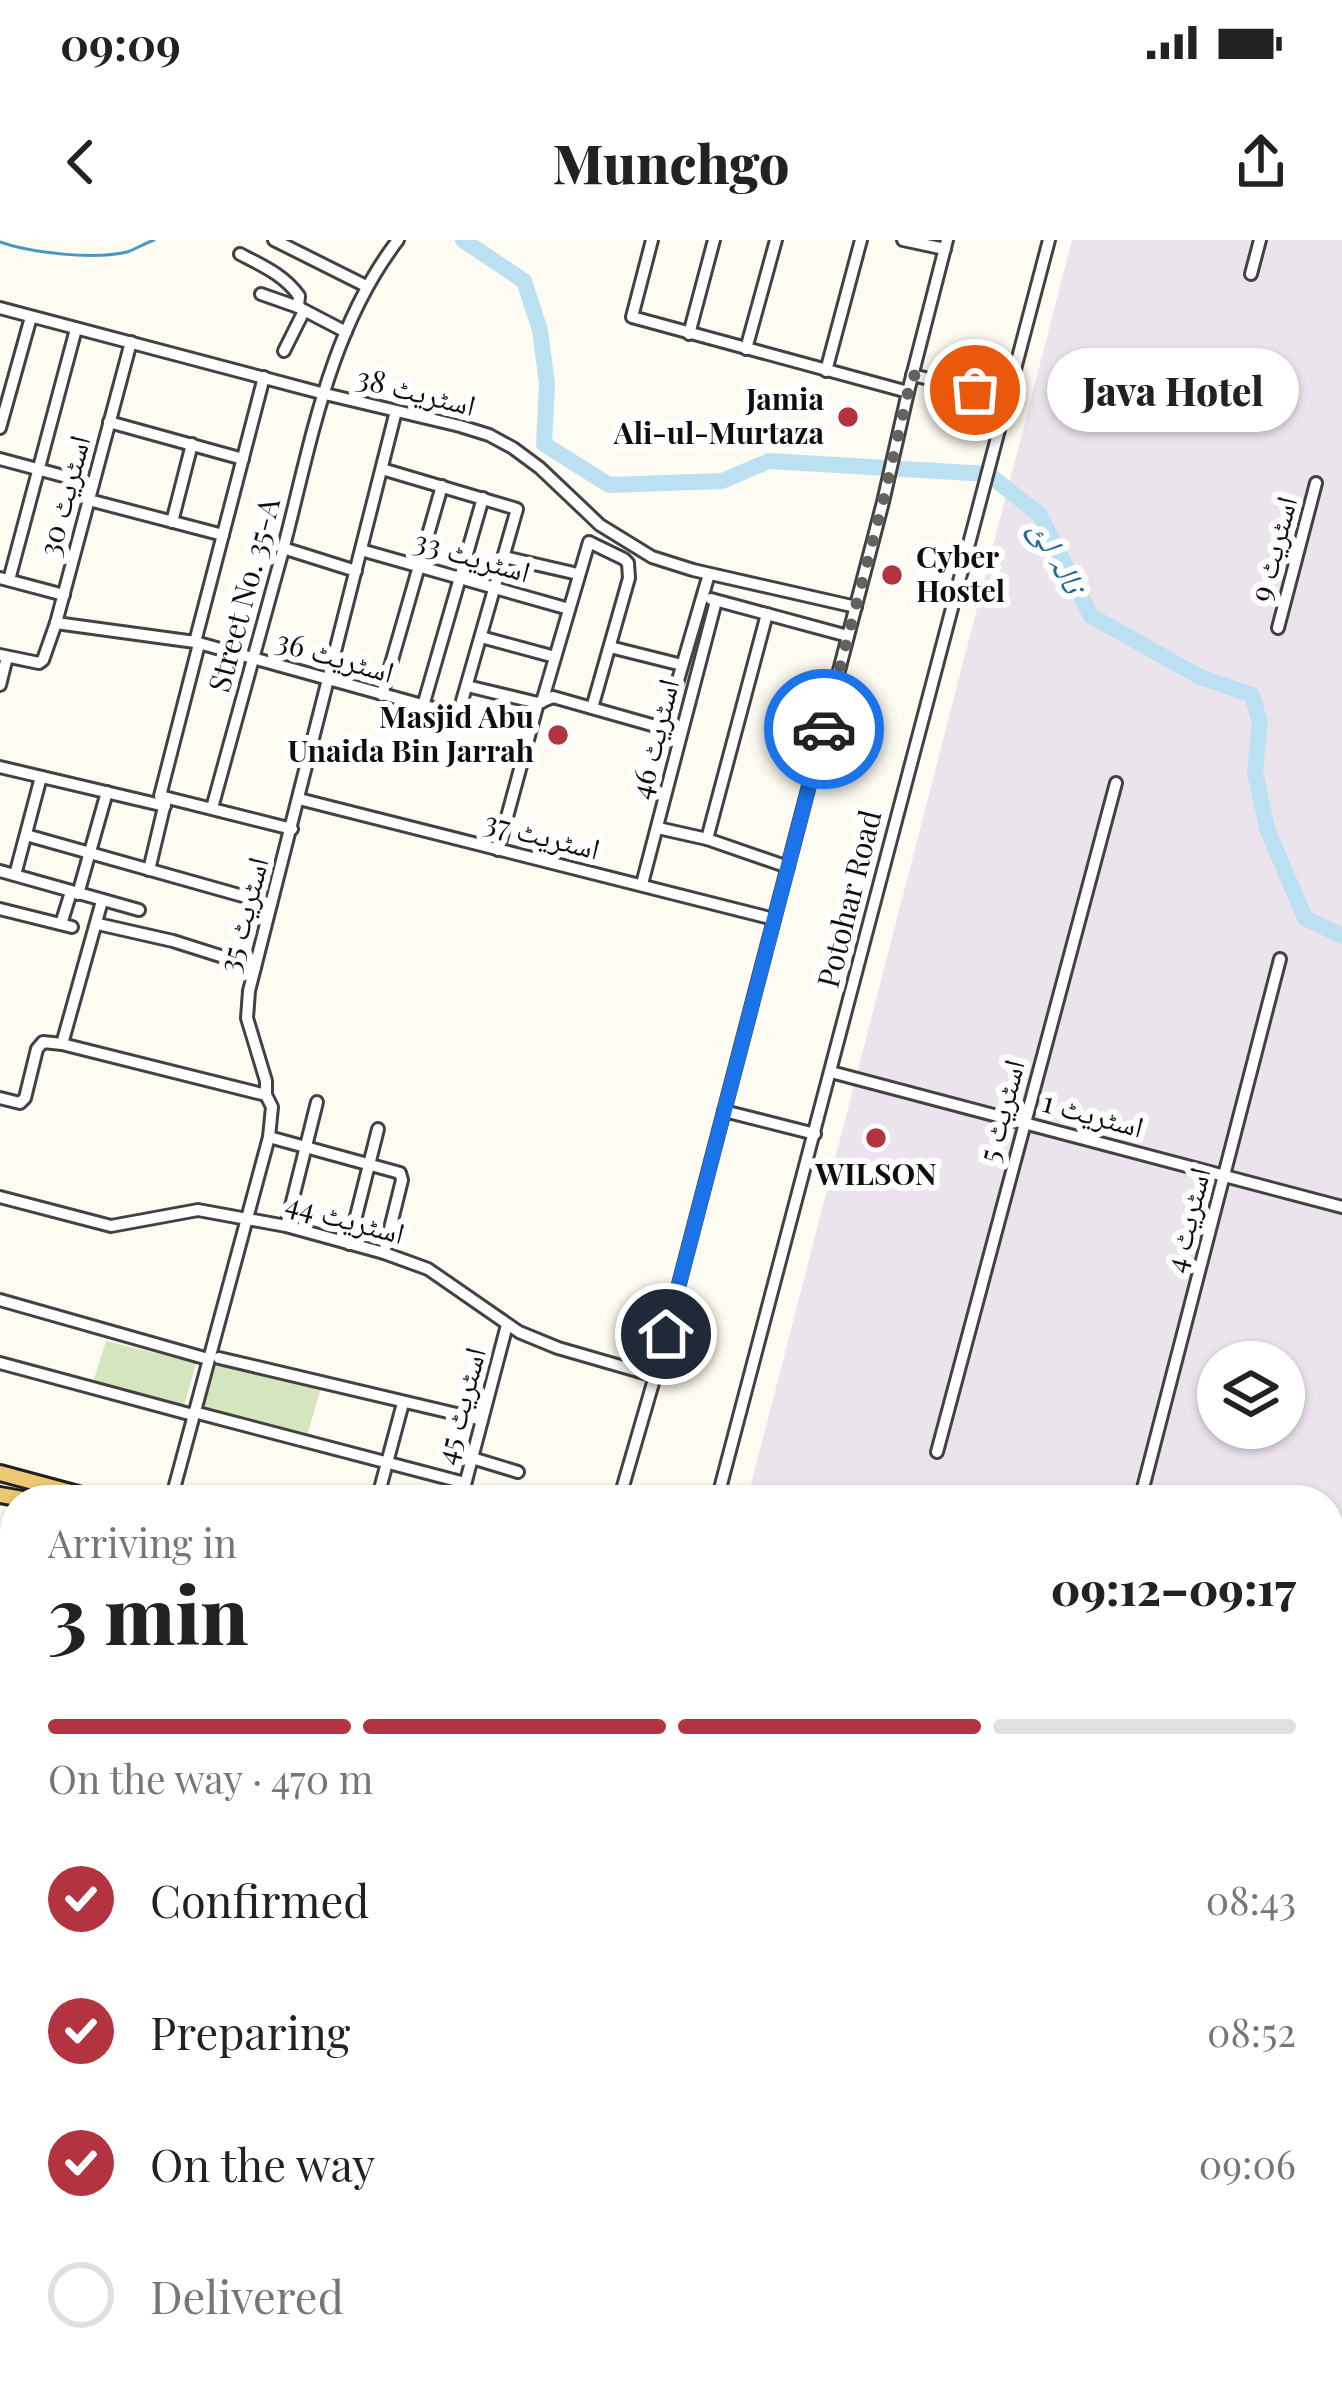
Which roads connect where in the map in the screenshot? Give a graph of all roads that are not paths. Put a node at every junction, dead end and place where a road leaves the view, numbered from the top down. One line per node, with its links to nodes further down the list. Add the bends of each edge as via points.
1 (274, 240): 12 (street); 14 (street)
2 (398, 240): 14 (street, Street No. 35-A)
3 (652, 240): 21 (street, via 632,317)
4 (714, 240): 21 (street)
5 (776, 240): 23 (street)
6 (861, 240): 25 (street)
7 (903, 240): 10 (street)
8 (1049, 240): 30 (street, Potohar Road)
9 (1260, 240): 13 (street)
10 (946, 245): 26 (street)
11 (240, 254): 12 (street)
12 (260, 264): 17 (street, via 298,292)
13 (1251, 274)
14 (366, 286): 20 (street, Street No. 35-A)
15 (261, 294): 17 (street)
16 (0, 308): 18 (street, اسٹریٹ 38)
17 (301, 309): 20 (street); 24 (street)
18 (31, 317): 19 (street, اسٹریٹ 38); 33 (street)
19 (76, 329): 22 (street, اسٹریٹ 38); 38 (street)
20 (346, 332): 29 (street, Street No. 35-A)
21 (689, 334): 23 (street)
22 (131, 342): 27 (street, اسٹریٹ 38); 32 (street, اسٹریٹ 30)
23 (746, 349): 25 (street)
24 (284, 351)
25 (826, 370): 28 (street)
26 (912, 375): 28 (street); 30 (street)
27 (264, 377): 29 (street, اسٹریٹ 38); 36 (street)
28 (908, 392): 59 (street)
29 (321, 393): 31 (street, اسٹریٹ 38); 46 (street, Street No. 35-A)
30 (1007, 398): 109 (street, Potohar Road)
31 (396, 411): 37 (street, اسٹریٹ 35); 52 (street, اسٹریٹ 38, via 501,442 600,525 652,557)
32 (110, 422): 34 (street); 40 (street, اسٹریٹ 30)
33 (0, 428)
34 (192, 444): 36 (street); 44 (street)
35 (0, 459): 38 (street)
36 (243, 459): 45 (street)
37 (382, 469): 41 (street); 47 (street, اسٹریٹ 35)
38 (39, 470): 40 (street); 54 (street)
39 (1316, 483): 63 (street, اسٹریٹ 9)
40 (93, 484): 43 (street, اسٹریٹ 30)
41 (442, 486): 42 (street); 49 (street)
42 (483, 498): 48 (street, via 517,509); 53 (street)
43 (89, 500): 44 (street); 56 (street, اسٹریٹ 30)
44 (172, 522): 45 (street)
45 (223, 536): 66 (street)
46 (283, 548): 50 (street); 70 (street, Street No. 35-A)
47 (361, 550): 49 (street, اسٹریٹ 33); 50 (street, اسٹریٹ 35)
48 (504, 557): 51 (street); 55 (street)
49 (418, 567): 53 (street, اسٹریٹ 33); 75 (street)
50 (356, 571): 72 (street, اسٹریٹ 35)
51 (578, 574): 60 (street); 67 (street, via 589,542 628,563)
52 (709, 574): 57 (street); 59 (street, اسٹریٹ 38)
53 (460, 578): 55 (street, اسٹریٹ 33); 77 (street)
54 (5, 579): 56 (street)
55 (495, 588): 60 (street, اسٹریٹ 33); 65 (street)
56 (64, 595): 62 (street, اسٹریٹ 30)
57 (702, 596): 58 (street); 71 (street)
58 (716, 601): 61 (street); 80 (street, اسٹریٹ 46)
59 (856, 607): 64 (street)
60 (569, 609): 69 (street)
61 (767, 614): 64 (street); 91 (street)
62 (56, 623): 66 (street, اسٹریٹ 36); 68 (street, اسٹریٹ 30, via 41,662)
63 (1278, 628)
64 (848, 636): 94 (street)
65 (481, 637): 69 (street); 74 (street)
66 (197, 643): 70 (street, اسٹریٹ 36); 86 (street, via 159,794)
67 (610, 646): 71 (street); 78 (street)
68 (4, 656): 73 (street)
69 (555, 657): 76 (street)
70 (253, 659): 72 (street, اسٹریٹ 36); 87 (street, Street No. 35-A)
71 (682, 665): 79 (street)
72 (329, 680): 75 (street, اسٹریٹ 36); 85 (street, اسٹریٹ 35)
73 (0, 685)
74 (467, 686): 76 (street); 77 (street, اسٹریٹ 36, via 458,715)
75 (382, 694): 77 (street, اسٹریٹ 36)
76 (540, 702): 78 (street, via 554,697); 92 (street)
77 (423, 706)
78 (592, 709): 79 (street)
79 (664, 728): 80 (street)
80 (680, 733): 88 (street, اسٹریٹ 46)
81 (0, 767): 82 (street)
82 (41, 777): 84 (street); 90 (street)
83 (1116, 783): 114 (street, اسٹریٹ 5)
84 (107, 792): 86 (street); 93 (street)
85 (299, 799): 89 (street, اسٹریٹ 35); 92 (street, اسٹریٹ 37)
86 (166, 802): 87 (street); 95 (street)
87 (212, 808): 89 (street)
88 (658, 828): 91 (street, اسٹریٹ 46); 98 (street)
89 (292, 829): 101 (street, اسٹریٹ 35)
90 (26, 835): 93 (street); 97 (street)
91 (707, 839): 94 (street, اسٹریٹ 46)
92 (498, 850): 98 (street, اسٹریٹ 37)
93 (89, 854): 95 (street); 99 (street)
94 (788, 867): 104 (street)
95 (149, 870): 101 (street)
96 (0, 871): 97 (street)
97 (15, 875): 99 (street)
98 (642, 884): 104 (street, اسٹریٹ 37)
99 (74, 893): 100 (street); 102 (street, via 67,925)
100 (102, 901): 103 (street); 105 (street)
101 (272, 904): 107 (street, اسٹریٹ 35)
102 (0, 909)
103 (139, 910)
104 (774, 919): 113 (street)
105 (98, 924): 107 (street); 108 (street)
106 (1280, 959): 120 (street, اسٹریٹ 4)
107 (255, 967): 110 (street, اسٹریٹ 35, via 247,1018)
108 (62, 1044): 110 (street); 111 (street, via 39,1045 20,1103)
109 (831, 1072): 114 (street, اسٹریٹ 1); 116 (street, Potohar Road)
110 (266, 1095): 117 (street, اسٹریٹ 35)
111 (0, 1098)
112 (316, 1102): 118 (street)
113 (724, 1111): 116 (street); 131 (street)
114 (1024, 1122): 120 (street, اسٹریٹ 1); 135 (street, اسٹریٹ 5)
115 (378, 1129): 119 (street)
116 (815, 1134): 145 (street, Potohar Road)
117 (269, 1137): 118 (street); 123 (street, اسٹریٹ 35)
118 (306, 1149): 119 (street); 124 (street)
119 (369, 1164): 125 (street); 126 (street, via 402,1176)
120 (1224, 1175): 122 (street, اسٹریٹ 1); 146 (street, اسٹریٹ 4)
121 (0, 1197): 123 (street, اسٹریٹ 44, via 111,1226 198,1210)
122 (1342, 1207)
123 (246, 1218): 124 (street, اسٹریٹ 44); 129 (street, اسٹریٹ 35)
124 (286, 1226): 125 (street, اسٹریٹ 44)
125 (349, 1244): 126 (street, اسٹریٹ 44)
126 (384, 1253): 128 (street, اسٹریٹ 44, via 428,1269)
127 (0, 1300): 129 (street)
128 (506, 1325): 131 (street, اسٹریٹ 44); 134 (street, اسٹریٹ 45)
129 (214, 1359): 132 (street); 133 (street, اسٹریٹ 35)
130 (0, 1363): 133 (street)
131 (655, 1376): 144 (street)
132 (403, 1403): 134 (street); 137 (street)
133 (194, 1414): 137 (street); 142 (street, اسٹریٹ 35)
134 (482, 1420): 136 (street, اسٹریٹ 45)
135 (937, 1452)
136 (472, 1458): 138 (street); 140 (street, اسٹریٹ 45)
137 (387, 1463): 140 (street); 143 (street)
138 (518, 1472)
139 (0, 1473): 141 (main road)
140 (465, 1483)
141 (44, 1485)
142 (175, 1485)
143 (381, 1485)
144 (623, 1485)
145 (721, 1485)
146 (1144, 1485)

